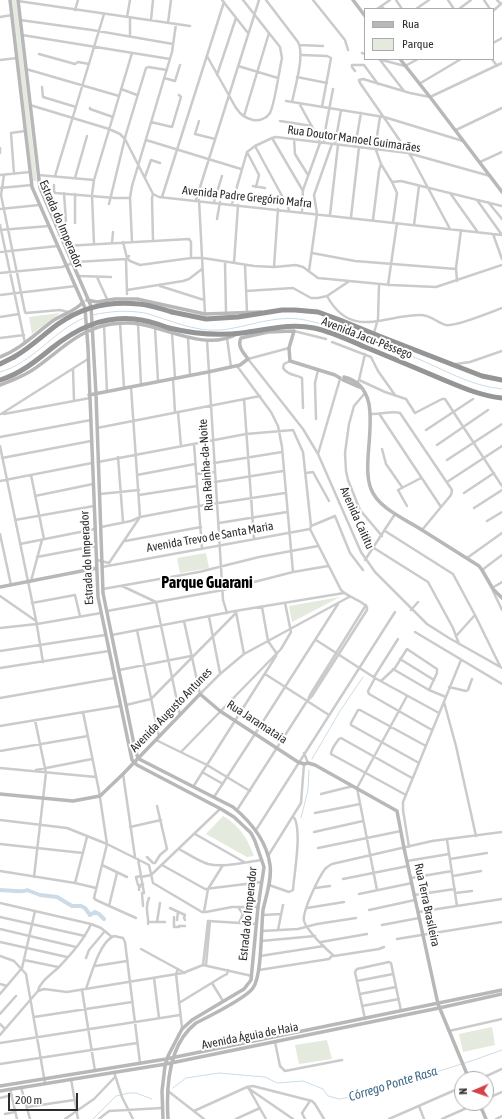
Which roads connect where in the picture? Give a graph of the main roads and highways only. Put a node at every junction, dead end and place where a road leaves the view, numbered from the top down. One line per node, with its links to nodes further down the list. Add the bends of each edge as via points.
1 (10, 0): 6 (main road, Estrada do Imperador)
2 (18, 0): 7 (main road, Estrada do Imperador)
3 (353, 0): 4 (main road)
4 (364, 15)
5 (401, 60): 8 (main road)
6 (20, 80): 7 (main road); 9 (main road, Estrada do Imperador, via 32,185)
7 (27, 80): 10 (main road, Estrada do Imperador, via 40,188)
8 (502, 192)
9 (76, 286): 10 (main road); 12 (main road, Estrada do Imperador)
10 (83, 287): 11 (main road, Estrada do Imperador)
11 (89, 300): 12 (main road); 13 (main road, via 146,300 205,314); 14 (main road, Estrada do Imperador)
12 (83, 302): 17 (main road, Estrada do Imperador); 21 (main road, via 25,343)
13 (266, 312): 22 (highway, Avenida Jacu-Pêssego, bridge, via 206,319 149,306 112,304 92,308 67,318 14,358); 25 (highway, Avenida Jacu-Pêssego, via 318,312 482,376)
14 (93, 329): 15 (main road, via 120,323); 17 (main road); 23 (main road, Estrada do Imperador)
15 (171, 330): 19 (highway, Avenida Jacu-Pêssego, via 202,335); 19 (main road, via 188,337 207,340); 24 (highway, Avenida Jacu-Pêssego, bridge, via 144,321 126,319 93,324 71,334 24,369)
16 (265, 331): 19 (highway, Avenida Jacu-Pêssego); 29 (highway, Avenida Jacu-Pêssego, via 300,326 326,331 467,389); 34 (main road, via 294,331 289,348 290,361 357,383 368,401 370,414 367,472 370,488 376,498 395,514 482,570 492,588)
17 (87, 332): 18 (main road); 20 (main road, Estrada do Imperador)
18 (80, 335): 20 (main road); 26 (main road, via 22,376)
19 (240, 335): 27 (main road, Avenida Caititu, via 240,348 248,359 237,366)
20 (87, 340): 23 (main road, via 90,363); 28 (main road, Estrada do Imperador)
21 (0, 357)
22 (0, 364)
23 (94, 365): 27 (main road, Estrada do Imperador)
24 (0, 380)
25 (502, 380)
26 (0, 385)
27 (96, 394): 28 (main road); 31 (main road, Estrada do Imperador)
28 (90, 396): 30 (main road, Estrada do Imperador)
29 (502, 398)
30 (96, 561): 31 (main road); 32 (main road, Estrada do Imperador)
31 (102, 567): 32 (main road, Avenida Trevo de Santa Maria); 36 (main road, Estrada do Imperador, via 106,611)
32 (96, 569): 33 (main road, Avenida Trevo de Santa Maria); 37 (main road, Estrada do Imperador, via 98,597 108,651)
33 (0, 587)
34 (502, 598)
35 (200, 694): 36 (main road, Avenida Augusto Antunes); 41 (main road, Rua Jaramataia, via 220,711 298,762 315,765)
36 (138, 758): 37 (main road, Avenida Augusto Antunes); 38 (main road, Estrada do Imperador)
37 (134, 763): 39 (main road, Estrada do Imperador); 40 (main road, Avenida Augusto Antunes, via 100,796 73,801)
38 (166, 773): 39 (main road); 43 (main road, Estrada do Imperador, via 237,810 256,830 268,857 270,871)
39 (166, 780): 42 (main road, Estrada do Imperador, via 234,817 251,833 265,870)
40 (0, 794)
41 (397, 811): 46 (main road, Rua Terra Brasileira)
42 (260, 898): 43 (main road); 47 (main road, Estrada do Imperador, via 252,976 247,986 192,1020 182,1029)
43 (266, 899): 48 (main road, Estrada do Imperador, via 256,983 251,991 192,1027)
44 (502, 990): 46 (main road, Avenida Águia de Haia)
45 (502, 994): 46 (main road, Avenida Águia de Haia)
46 (439, 1006): 49 (main road, Avenida Águia de Haia); 49 (main road, Avenida Águia de Haia, via 275,1042); 51 (main road, Rua Terra Brasileira)
47 (174, 1044): 48 (main road); 50 (main road, Estrada do Imperador)
48 (179, 1046): 49 (main road, Estrada do Imperador)
49 (173, 1060): 50 (main road, Avenida Águia de Haia); 57 (main road, Estrada do Imperador, via 168,1091)
50 (166, 1062): 52 (main road, Avenida Águia de Haia); 52 (main road, Avenida Águia de Haia, via 95,1071); 56 (main road, Estrada do Imperador, via 162,1091)
51 (466, 1071)
52 (70, 1077): 53 (main road, Avenida Águia de Haia)
53 (44, 1081): 54 (main road, Avenida Águia de Haia); 55 (main road, Avenida Águia de Haia)
54 (0, 1086)
55 (0, 1091)
56 (163, 1119)
57 (168, 1119)

